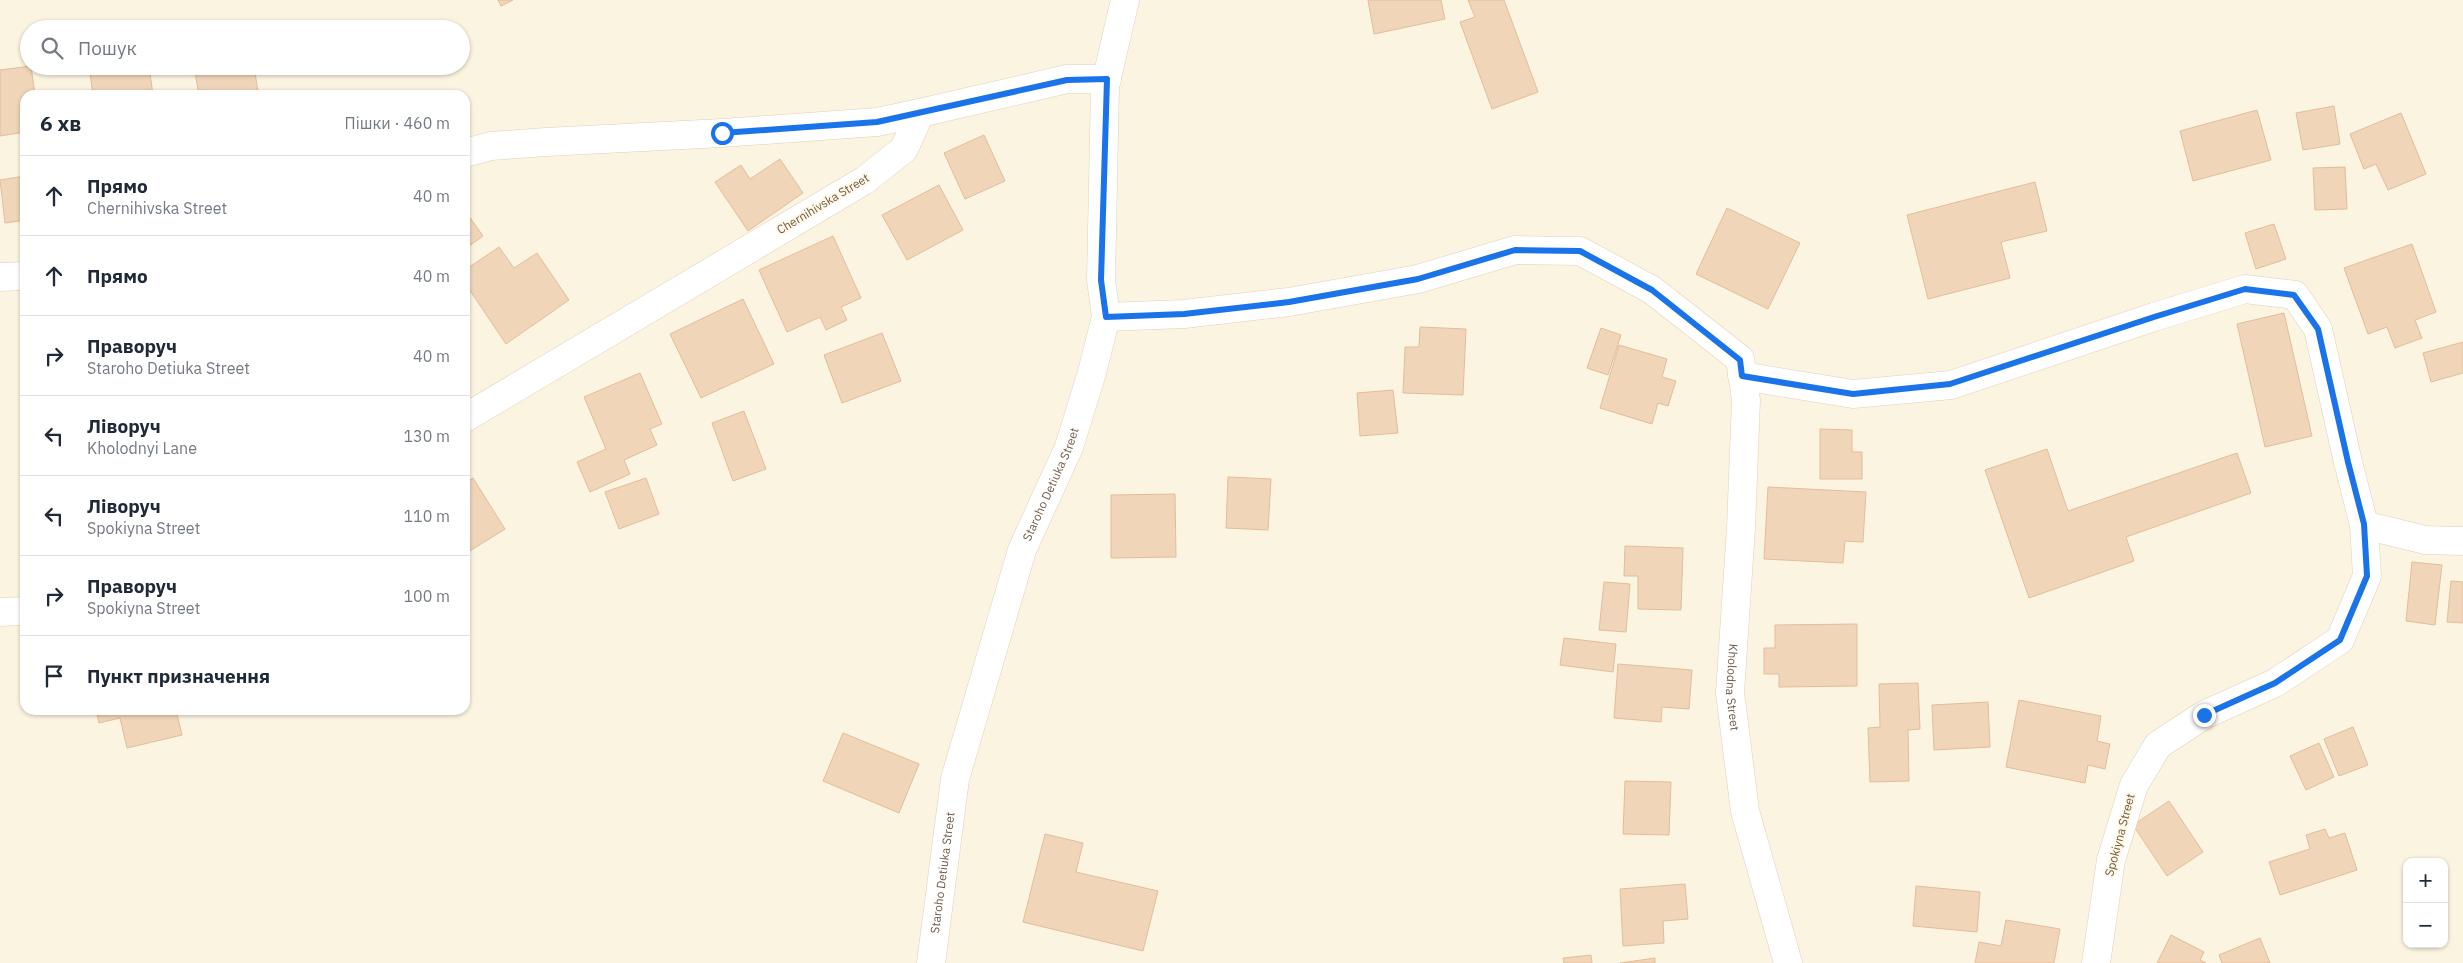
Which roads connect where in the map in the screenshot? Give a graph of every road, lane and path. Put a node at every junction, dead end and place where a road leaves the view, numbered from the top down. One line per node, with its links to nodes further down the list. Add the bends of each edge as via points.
1 (1125, 0): 2 (street, Staroho Detiuka Street)
2 (1107, 79): 3 (street, via 1067,80); 7 (street, Staroho Detiuka Street, via 1101,280)
3 (920, 113): 4 (street, via 877,122 491,146); 9 (street, Chernihivska Street, via 904,149 865,180)
4 (470, 152)
5 (20, 276): 6 (street)
6 (0, 277)
7 (1106, 317): 8 (street, Kholodna Street, via 1184,314 1289,302 1418,279 1515,250 1580,251 1652,290 1740,360); 14 (street, Staroho Detiuka Street, via 1092,376 1069,447 1022,550 955,779)
8 (1742, 376): 10 (street, Spokiyna Street, via 1853,394 1950,384 2245,289 2294,295 2318,329); 15 (street, Kholodna Street, via 1746,400 1730,693 1745,811)
9 (470, 415)
10 (2364, 524): 11 (street, via 2425,540); 16 (street, Spokiyna Street, via 2367,576 2340,640 2275,683 2204,715 2158,745 2134,785 2111,860)
11 (2463, 541)
12 (0, 612): 13 (street)
13 (20, 612)
14 (931, 963)
15 (1788, 963)
16 (2096, 963)

